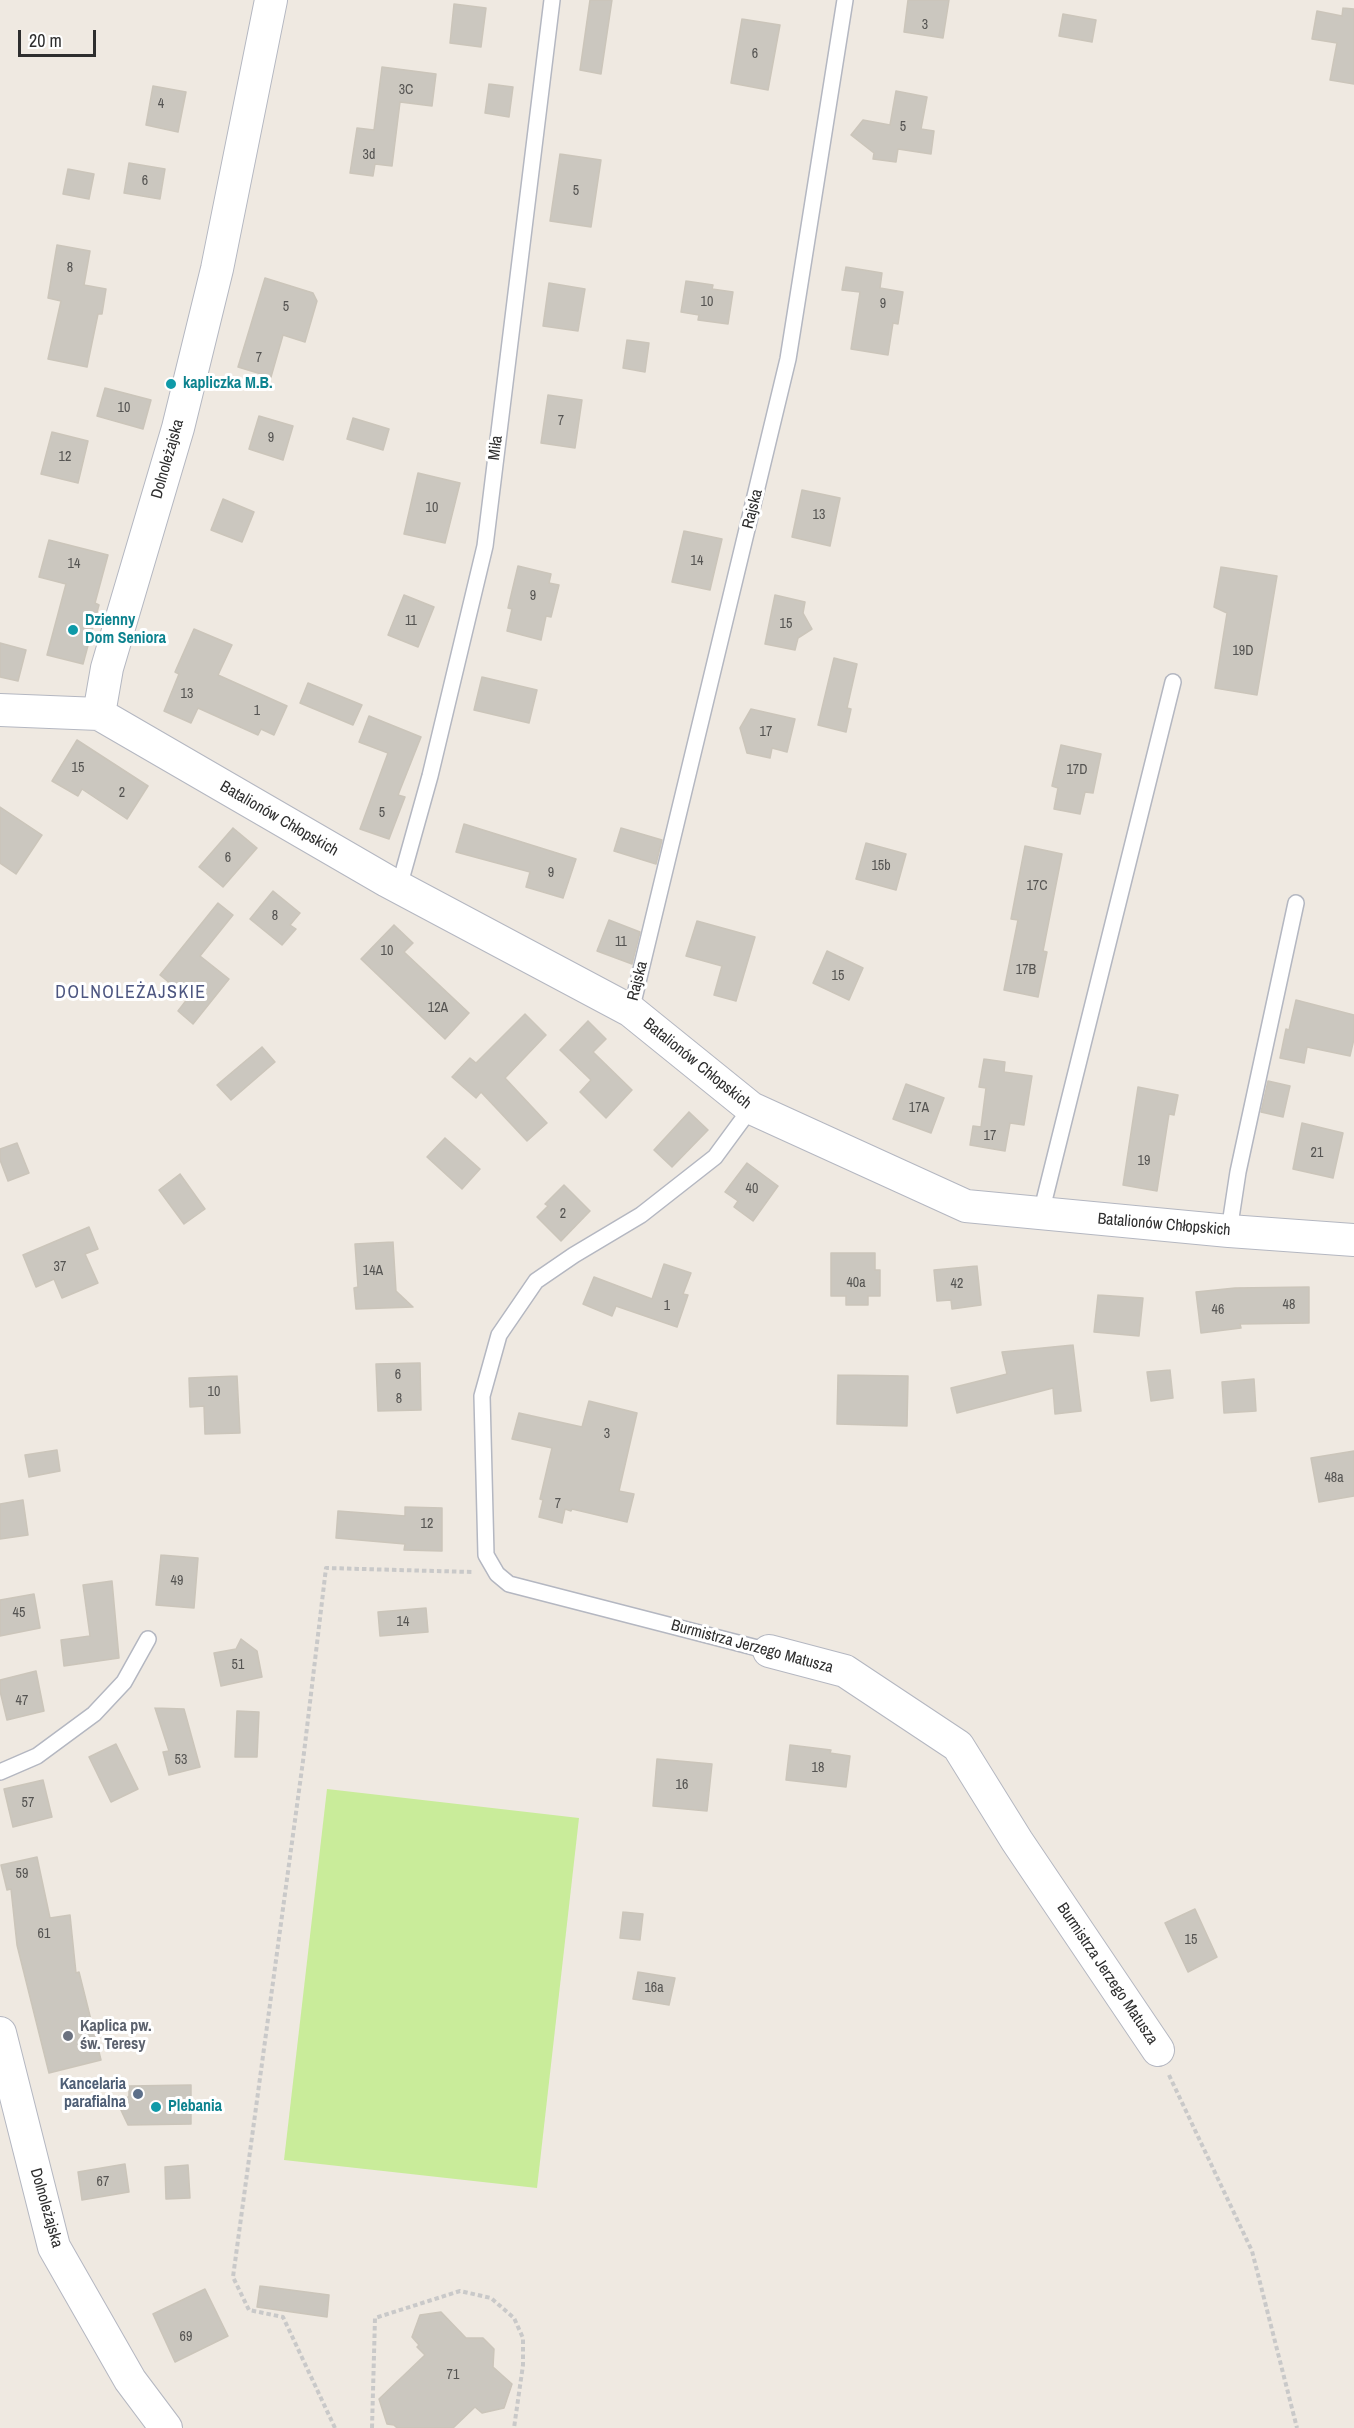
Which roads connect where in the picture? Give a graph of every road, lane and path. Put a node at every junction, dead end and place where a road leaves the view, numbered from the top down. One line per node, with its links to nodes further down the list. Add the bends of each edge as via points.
1 (271, 0): 6 (street, Dolnoleżajska, via 217,269 178,428 107,668)
2 (552, 0): 7 (lane, Miła, via 485,546)
3 (844, 0): 9 (lane, Rajska, via 788,359)
4 (1173, 682): 11 (lane)
5 (0, 710): 6 (street)
6 (99, 714): 7 (street, Batalionów Chłopskich)
7 (399, 887): 9 (street, Batalionów Chłopskich)
8 (1296, 903): 12 (lane)
9 (631, 1011): 10 (street, Batalionów Chłopskich)
10 (751, 1108): 11 (street, Batalionów Chłopskich, via 966,1206); 14 (lane, via 715,1157 641,1215 536,1281 499,1335 482,1396 486,1555)
11 (1041, 1213): 12 (street, Batalionów Chłopskich)
12 (1229, 1231): 13 (street, Batalionów Chłopskich)
13 (1354, 1240)
14 (497, 1574): 16 (lane, Burmistrza Jerzego Matusza, via 509,1584); 21 (path, via 326,1568 233,2277 249,2310 284,2317)
15 (148, 1639): 17 (lane, via 124,1682 94,1714 37,1756)
16 (769, 1651): 19 (street, Burmistrza Jerzego Matusza, via 845,1671 958,1746)
17 (0, 1772)
18 (0, 2033): 20 (street, Dolnoleżajska, via 54,2247 130,2380)
19 (1158, 2050): 24 (path, Burmistrza Jerzego Matusza, via 1252,2251)
20 (166, 2428)
21 (335, 2428)
22 (372, 2428): 23 (path, via 375,2318 460,2291 491,2298 514,2318 524,2338)
23 (514, 2428)
24 (1297, 2428)

